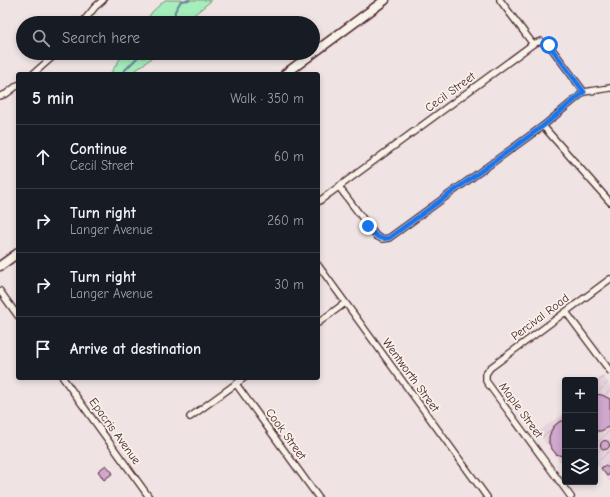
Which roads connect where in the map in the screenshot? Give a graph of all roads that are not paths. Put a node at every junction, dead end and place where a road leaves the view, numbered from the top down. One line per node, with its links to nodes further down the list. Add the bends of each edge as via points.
1 (103, 0): 4 (street)
2 (385, 0): 6 (street)
3 (500, 0): 5 (street)
4 (88, 16)
5 (533, 44): 13 (street, via 541,41 549,45); 16 (street, Cecil Street)
6 (320, 49)
7 (49, 60): 9 (street)
8 (305, 60): 10 (street)
9 (36, 72)
10 (289, 72)
11 (16, 86): 14 (street)
12 (610, 88): 13 (street)
13 (584, 92): 15 (street)
14 (0, 96)
15 (543, 126): 16 (street, via 389,238 382,239 376,236); 18 (street)
16 (339, 187): 17 (street, Cecil Street)
17 (320, 201)
18 (610, 202)
19 (16, 254): 20 (street)
20 (0, 266)
21 (320, 268): 24 (street, Wentworth Street)
22 (610, 279): 25 (street, Percival Road)
23 (0, 291): 26 (street)
24 (345, 303): 27 (street); 36 (street, Wentworth Street)
25 (566, 312): 28 (street); 29 (street, Percival Road, via 490,368)
26 (16, 313)
27 (320, 322)
28 (610, 371)
29 (486, 374): 37 (street, Maple Street, via 486,382)
30 (64, 380): 34 (street, Epacris Avenue)
31 (241, 380): 32 (street)
32 (236, 384): 33 (street); 35 (street, Cook Street)
33 (190, 417)
34 (149, 497)
35 (318, 497)
36 (487, 497)
37 (571, 497)

